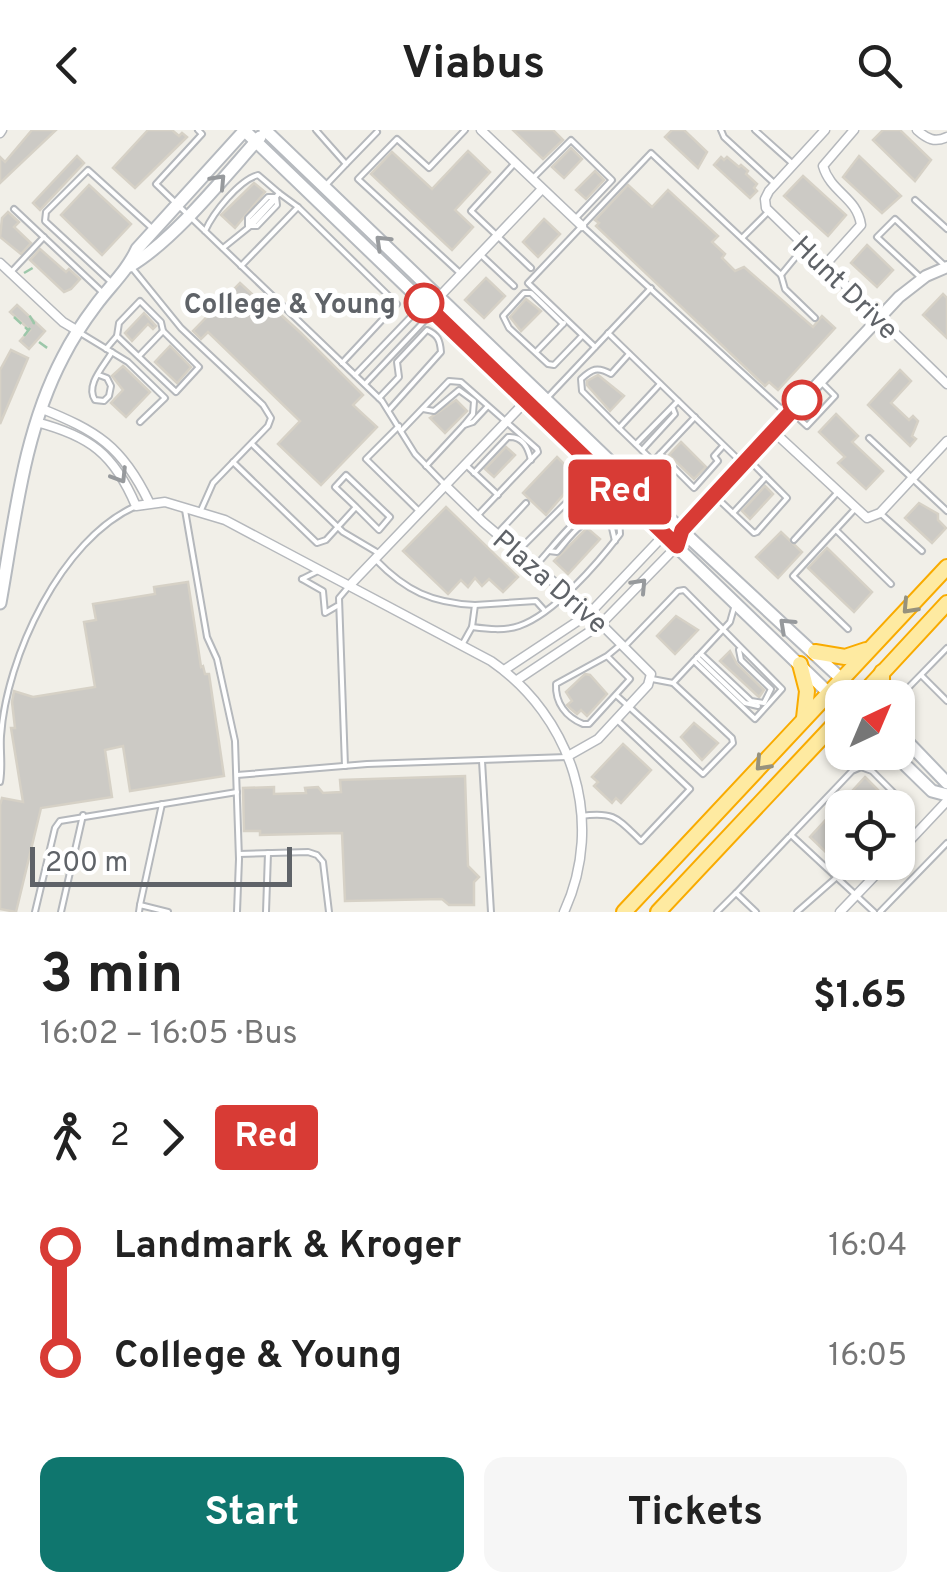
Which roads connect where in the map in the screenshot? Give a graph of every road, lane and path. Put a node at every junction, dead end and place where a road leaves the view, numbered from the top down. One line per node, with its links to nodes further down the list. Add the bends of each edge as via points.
1 (198, 130): 24 (lane, via 202,134 156,184)
2 (244, 130): 14 (main road); 24 (main road)
3 (266, 130): 14 (main road); 20 (main road)
4 (316, 130): 16 (lane)
5 (465, 130): 50 (lane, via 429,168 397,139 358,179)
6 (481, 130): 15 (street)
7 (721, 130): 19 (lane)
8 (755, 130): 17 (lane)
9 (825, 130): 17 (street, Hunt Drive)
10 (854, 130): 44 (street, via 823,166 828,182 859,210 861,225)
11 (918, 130): 13 (street, via 926,138)
12 (376, 132): 16 (lane)
13 (947, 137)
14 (256, 142): 28 (main road, one-way to 14); 58 (main road)
15 (515, 163): 18 (street); 33 (lane, via 471,211)
16 (346, 164): 20 (lane)
17 (793, 164): 19 (street, Hunt Drive)
18 (532, 179): 21 (street); 29 (lane, via 571,140 612,180)
19 (775, 184): 27 (street, Hunt Drive, via 765,199)
20 (324, 187): 57 (main road, one-way to 20)
21 (542, 188): 29 (street); 33 (street)
22 (277, 195): 25 (lane); 32 (lane, via 254,175); 37 (lane)
23 (915, 200): 31 (lane)
24 (176, 204): 28 (lane); 30 (main road)
25 (298, 207): 43 (lane); 82 (lane, via 397,304)
26 (14, 209): 34 (lane)
27 (769, 212): 35 (lane); 36 (street, Hunt Drive)
28 (188, 215): 32 (lane); 42 (main road)
29 (578, 222): 35 (lane, via 651,153); 55 (lane); 63 (lane, via 528,283)
30 (153, 229): 42 (main road); 53 (lane, via 88,170 46,212 45,221)
31 (947, 229)
32 (205, 231): 37 (lane)
33 (498, 235): 38 (street); 46 (lane)
34 (44, 238): 48 (lane); 56 (lane)
35 (742, 238): 51 (lane)
36 (804, 246): 44 (street, Hunt Drive); 51 (lane)
37 (223, 248): 43 (lane)
38 (480, 254): 50 (street); 54 (lane)
39 (30, 261): 45 (path)
40 (0, 263): 48 (street)
41 (36, 266): 45 (path)
42 (130, 266): 53 (main road); 108 (lane, via 180,328 267,410 268,426)
43 (242, 266): 82 (lane)
44 (824, 266): 62 (street, Hunt Drive)
45 (30, 268): 49 (path)
46 (532, 268)
47 (944, 271): 52 (street); 52 (lane, via 895,219 876,237)
48 (10, 272): 65 (street)
49 (24, 273)
50 (460, 274): 57 (street)
51 (781, 275): 61 (lane, via 785,289)
52 (922, 279): 62 (street)
53 (114, 284): 56 (main road)
54 (514, 286)
55 (651, 288): 67 (lane); 98 (lane)
56 (104, 294): 65 (main road)
57 (439, 297): 58 (lane); 58 (lane); 90 (main road)
58 (428, 307): 74 (lane); 76 (main road); 81 (lane)
59 (28, 313): 64 (path, via 34,323)
60 (14, 317): 64 (path)
61 (816, 318)
62 (879, 318): 85 (street); 86 (street, Hunt Drive)
63 (565, 322): 70 (lane); 78 (lane); 78 (lane, via 530,293 506,310 509,328)
64 (28, 330): 68 (path)
65 (78, 331): 73 (lane); 94 (main road)
66 (163, 331): 69 (lane, via 140,301 119,323); 80 (lane); 80 (lane, via 199,367 176,392)
67 (608, 334): 72 (lane); 79 (lane)
68 (24, 336)
69 (117, 336): 73 (lane); 80 (lane)
70 (583, 336): 72 (lane); 78 (lane, via 554,365)
71 (39, 342): 75 (path)
72 (595, 347): 90 (lane)
73 (106, 348): 77 (lane)
74 (382, 348): 81 (lane); 84 (lane)
75 (50, 350)
76 (473, 351): 90 (main road, via 530,397); 92 (main road)
77 (112, 352): 83 (lane); 101 (lane, via 165,398)
78 (536, 352)
79 (629, 354): 88 (lane); 105 (lane, via 611,374 592,369 581,379 582,390)
80 (139, 356)
81 (391, 356): 87 (lane)
82 (342, 363): 84 (lane)
83 (99, 375): 83 (lane, via 91,394 104,401 112,386)
84 (355, 375): 87 (lane)
85 (820, 381): 98 (street); 98 (lane, via 836,396 807,426)
86 (947, 383)
87 (365, 384): 89 (lane)
88 (660, 384): 91 (lane); 105 (lane)
89 (379, 398): 97 (lane); 97 (lane, via 399,377 397,362 427,330 439,338 441,352)
90 (547, 398): 142 (main road)
91 (678, 401): 95 (lane); 99 (lane)
92 (526, 402): 102 (street); 145 (main road)
93 (487, 407): 96 (lane, via 461,382 449,381); 102 (lane); 103 (lane)
94 (40, 408): 100 (main road); 127 (street, via 102,437 127,462)
95 (671, 408): 110 (lane); 112 (lane, via 675,414)
96 (422, 409): 103 (lane, via 434,411 458,390 474,401); 104 (lane)
97 (389, 410): 104 (lane)
98 (789, 413): 106 (street)
99 (695, 417): 111 (lane); 113 (lane)
100 (36, 422): 130 (street, one-way to 130, via 76,434 101,451); 160 (main road)
101 (140, 422)
102 (506, 424): 114 (lane, via 537,448); 118 (street)
103 (464, 425): 117 (lane)
104 (400, 428): 117 (lane); 135 (lane, via 366,460)
105 (619, 428): 110 (lane)
106 (773, 431): 115 (street); 124 (street)
107 (869, 438): 121 (lane)
108 (251, 443): 116 (lane); 140 (lane)
109 (946, 443): 121 (street)
110 (636, 444): 112 (lane)
111 (724, 445): 113 (lane, via 694,488); 115 (lane)
112 (642, 450): 113 (lane, via 654,461)
113 (660, 454)
114 (531, 460): 119 (lane, via 528,446 508,437); 125 (lane)
115 (745, 461): 120 (lane); 126 (street)
116 (233, 462): 132 (lane, via 210,487); 140 (lane, via 317,543)
117 (426, 466): 123 (lane)
118 (466, 466): 119 (lane); 123 (street)
119 (474, 473): 125 (lane)
120 (766, 477): 137 (lane); 137 (lane, via 787,498 757,532)
121 (912, 478): 134 (lane); 136 (street)
122 (585, 484): 149 (lane)
123 (446, 486): 135 (street); 138 (street, Plaza Drive)
124 (837, 493): 133 (street); 146 (lane)
125 (498, 495): 138 (lane)
126 (714, 495): 137 (lane); 142 (street)
127 (149, 502): 129 (street); 130 (street)
128 (526, 503): 144 (lane)
129 (184, 505): 132 (street); 204 (lane, via 208,637 232,719)
130 (136, 506): 205 (lane, via 99,528 46,594 10,684)
131 (356, 508): 131 (lane, via 378,530 390,518 346,475 335,487); 140 (lane)
132 (201, 510): 155 (street)
133 (854, 510): 136 (street, via 870,518); 143 (lane)
134 (947, 511)
135 (420, 512): 152 (street)
136 (880, 512): 151 (lane)
137 (733, 513)
138 (477, 516): 144 (street, Plaza Drive)
139 (588, 521): 141 (lane, via 605,512); 147 (lane, via 604,518); 150 (lane, via 557,552)
140 (338, 527): 152 (lane)
141 (621, 530): 147 (lane); 150 (lane, via 609,507 595,508)
142 (682, 530): 145 (street); 148 (street); 175 (main road, one-way to 142)
143 (836, 530): 156 (lane); 168 (lane, via 793,576)
144 (497, 534): 149 (street, Plaza Drive)
145 (664, 534): 148 (main road); 165 (street)
146 (794, 540)
147 (615, 541): 158 (lane)
148 (677, 546): 159 (main road); 166 (street, one-way to 148)
149 (518, 551): 153 (street, Plaza Drive)
150 (550, 551): 153 (lane)
151 (922, 551)
152 (378, 557): 157 (street); 163 (lane, via 407,588 444,604)
153 (536, 565): 158 (street, Plaza Drive)
154 (947, 567): 173 (highway, one-way to 173)
155 (320, 570): 157 (street); 162 (lane, via 302,579 323,591 325,614)
156 (891, 584)
157 (350, 585): 162 (lane); 170 (street)
158 (566, 592): 164 (lane); 165 (street, Plaza Drive)
159 (732, 600): 169 (lane, via 734,612); 178 (main road)
160 (0, 603)
161 (947, 603): 180 (highway)
162 (339, 605): 202 (lane)
163 (475, 605): 164 (lane, via 536,601); 167 (lane)
164 (544, 611): 167 (lane, via 522,625)
165 (590, 613): 166 (street, Plaza Drive); 179 (street)
166 (601, 624): 171 (street, Plaza Drive); 184 (street)
167 (472, 628): 170 (lane)
168 (848, 629)
169 (722, 631): 171 (lane, via 678,590); 172 (lane); 177 (lane)
170 (462, 645): 179 (street)
171 (624, 645): 176 (lane); 182 (street, Plaza Drive)
172 (738, 646): 177 (lane, via 742,660 771,689 764,702 751,702); 177 (lane, via 782,689 755,720)
173 (871, 648): 175 (highway, via 845,657); 183 (highway)
174 (947, 648): 181 (lane)
175 (815, 652): 183 (main road)
176 (607, 656): 190 (lane, via 630,679); 190 (lane, via 560,680 555,694 583,724)
177 (697, 658): 188 (lane)
178 (800, 664): 189 (main road); 194 (highway, via 807,691)
179 (504, 670): 184 (street)
180 (882, 672): 185 (highway); 186 (highway)
181 (921, 675): 187 (lane); 192 (lane)
182 (652, 678): 188 (lane); 193 (street)
183 (843, 678)
184 (516, 680): 200 (street, via 540,705)
185 (875, 680)
186 (882, 680)
187 (915, 681)
188 (672, 683): 193 (lane, via 732,738 704,774)
189 (825, 689)
190 (616, 695): 193 (lane)
191 (825, 697): 194 (highway)
192 (947, 701)
193 (630, 706): 195 (street)
194 (804, 719): 234 (highway, one-way to 234)
195 (616, 720): 200 (street); 214 (lane, via 690,789 641,842 616,816)
196 (825, 735): 198 (highway)
197 (825, 737): 198 (highway)
198 (822, 738): 235 (highway)
199 (915, 749): 206 (main road)
200 (568, 756): 201 (lane); 214 (street)
201 (482, 760): 202 (lane); 232 (lane)
202 (345, 766): 204 (lane)
203 (910, 770): 210 (main road)
204 (237, 774): 209 (lane)
205 (0, 782)
206 (947, 784)
207 (835, 790): 208 (lane, via 861,767)
208 (891, 790)
209 (237, 792): 212 (lane); 219 (lane)
210 (947, 798): 215 (street)
211 (825, 800): 216 (lane)
212 (162, 804): 213 (lane); 225 (lane)
213 (84, 815): 226 (lane, via 57,824); 227 (lane)
214 (582, 816): 233 (street, via 580,870)
215 (915, 834)
216 (791, 835): 220 (lane); 223 (lane)
217 (947, 844): 240 (lane)
218 (268, 853): 219 (lane); 230 (lane); 231 (lane, via 318,854)
219 (239, 854): 229 (lane)
220 (825, 868)
221 (837, 880): 224 (lane); 238 (lane)
222 (871, 880): 224 (street)
223 (736, 893): 236 (lane); 237 (lane)
224 (856, 896): 239 (street); 240 (lane)
225 (140, 909): 228 (lane)
226 (35, 912)
227 (61, 912)
228 (168, 912)
229 (237, 912)
230 (266, 912)
231 (329, 912)
232 (491, 912)
233 (564, 912)
234 (624, 912)
235 (658, 912)
236 (717, 912)
237 (756, 912)
238 (798, 912)
239 (840, 912)
240 (877, 912)

